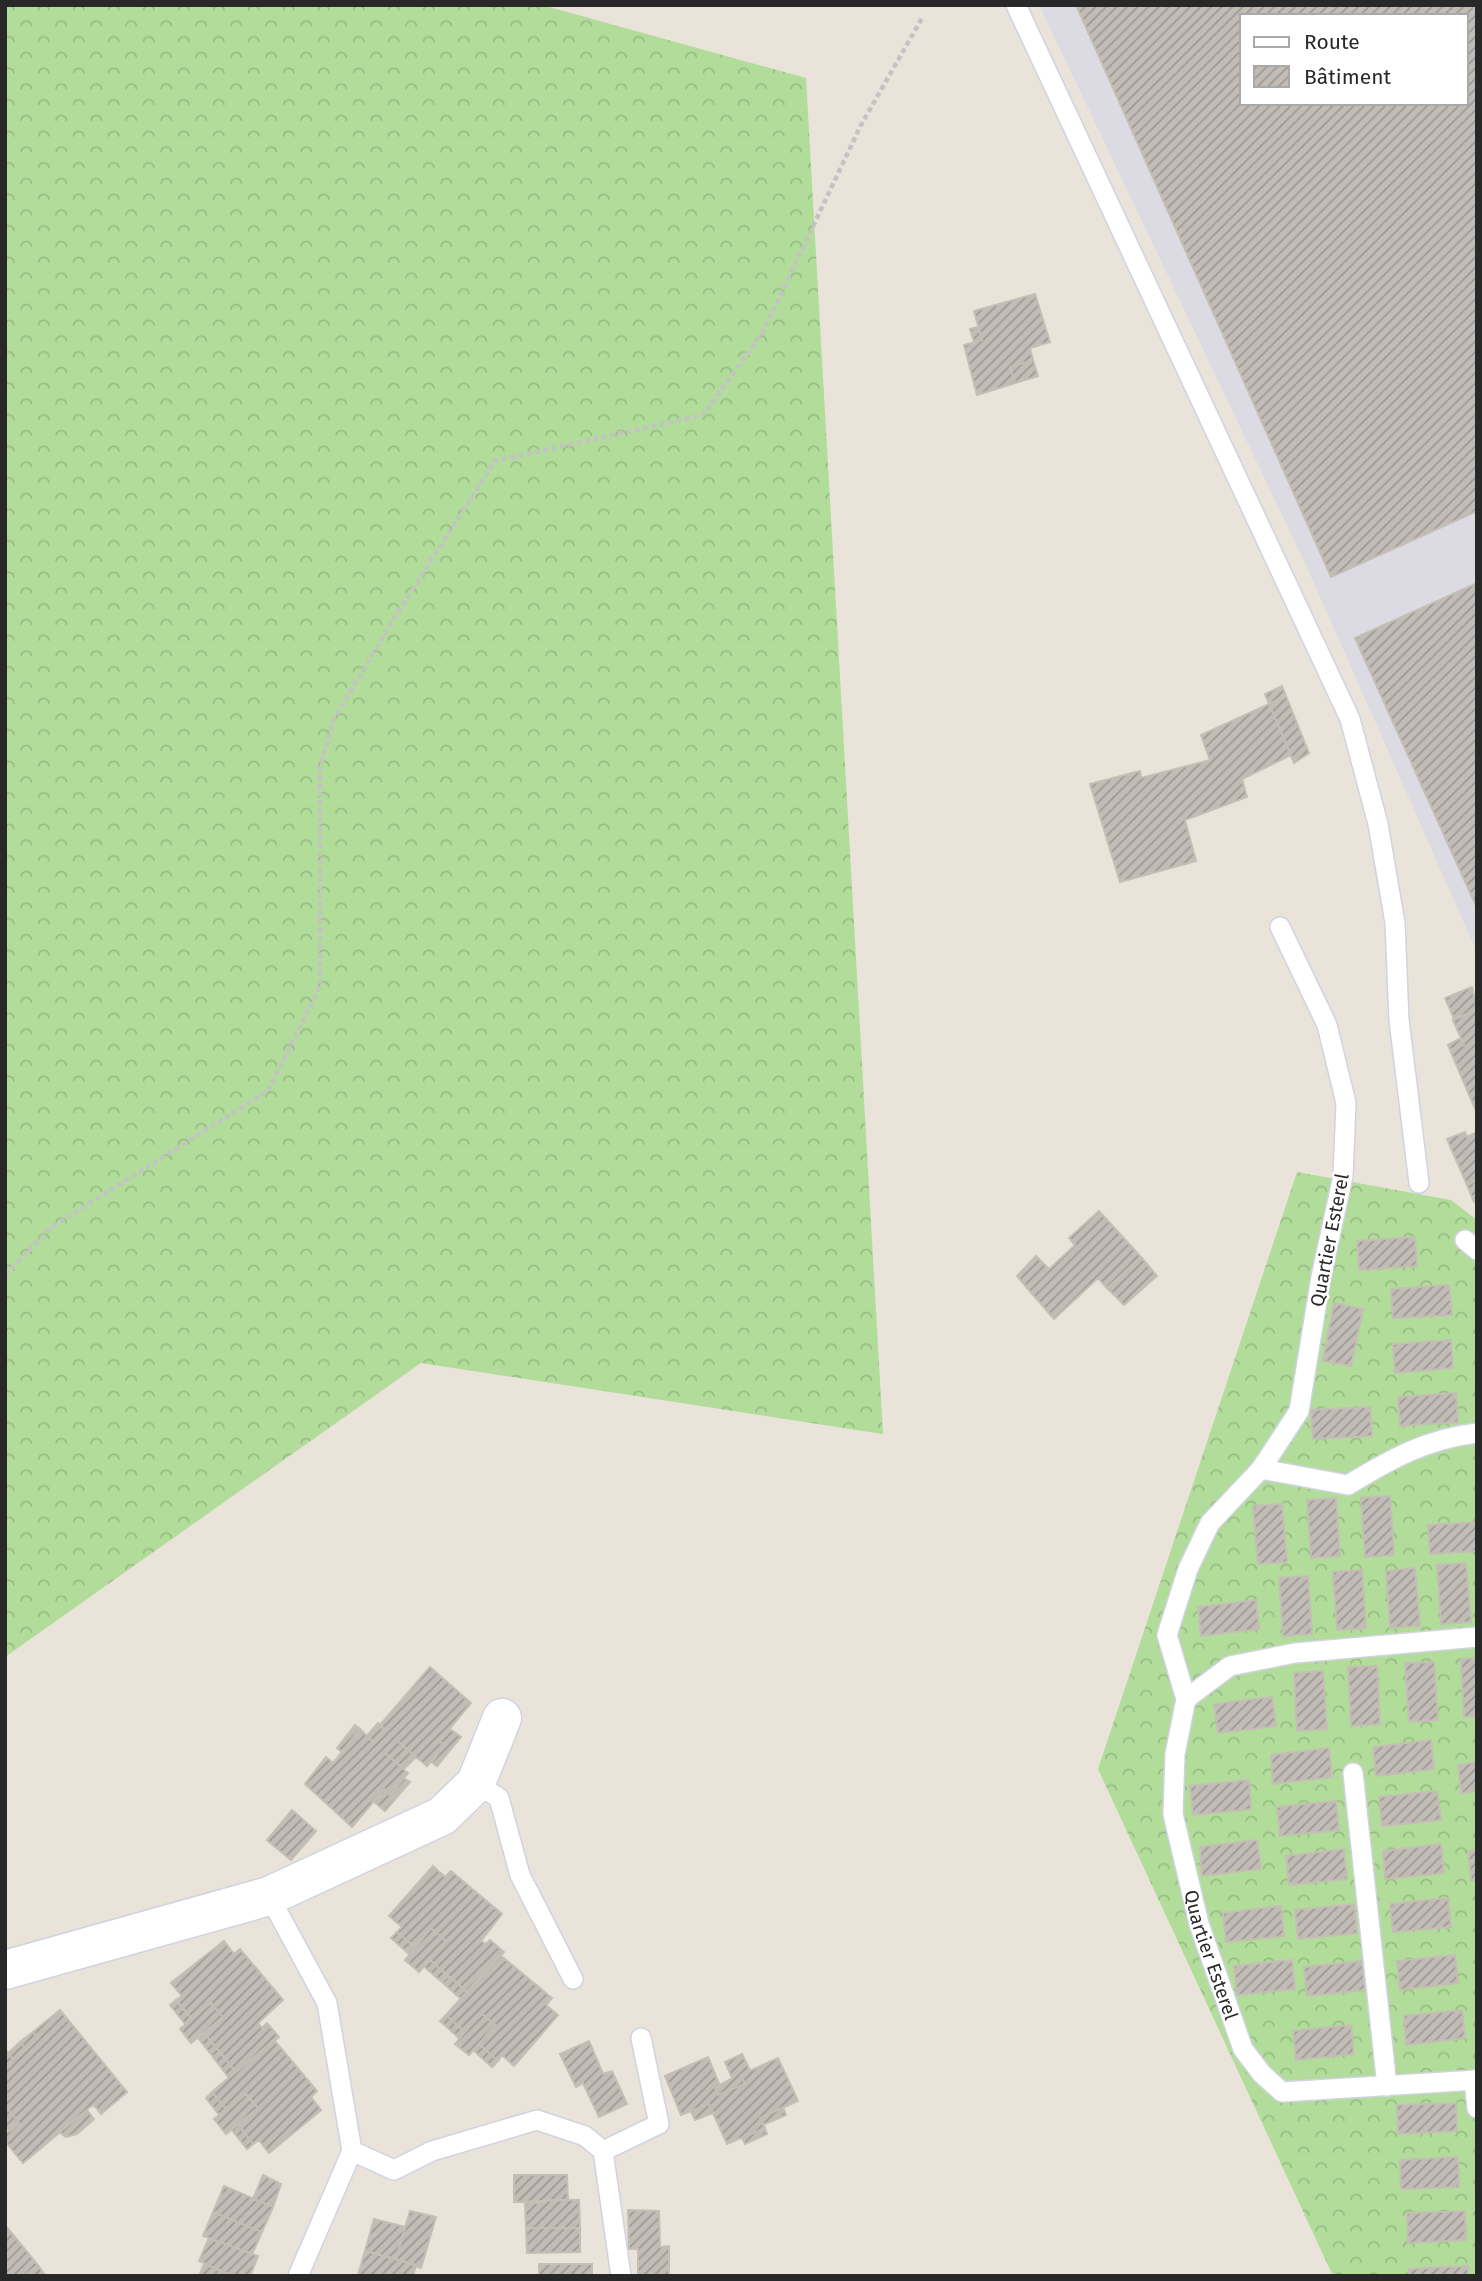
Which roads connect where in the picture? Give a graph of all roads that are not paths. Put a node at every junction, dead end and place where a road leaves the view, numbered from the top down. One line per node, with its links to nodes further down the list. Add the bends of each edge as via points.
1 (1016, 5): 3 (lane, via 1350,719 1378,824 1395,923 1399,1020)
2 (1280, 927): 5 (lane, Quartier Esterel, via 1327,1025 1346,1103 1343,1176 1299,1411)
3 (1419, 1183)
4 (1477, 1433): 5 (lane, via 1440,1438 1348,1485)
5 (1261, 1469): 7 (lane, Quartier Esterel, via 1210,1523 1188,1569 1167,1635)
6 (1477, 1637): 7 (lane, via 1295,1653 1230,1666)
7 (1186, 1699): 16 (lane, Quartier Esterel, via 1175,1755 1172,1814 1199,1924 1243,2049 1282,2092)
8 (502, 1718): 10 (street)
9 (1353, 1773): 16 (lane)
10 (476, 1783): 11 (street, via 442,1816); 13 (lane, via 499,1798 520,1875)
11 (270, 1896): 12 (street); 18 (lane, via 327,2003)
12 (5, 1970)
13 (573, 1979)
14 (641, 2038): 19 (lane, via 659,2124)
15 (1476, 2080): 16 (lane, Quartier Esterel); 17 (lane)
16 (1387, 2086)
17 (1477, 2108)
18 (352, 2151): 19 (lane, via 394,2170 432,2151 537,2120 585,2136); 20 (lane)
19 (603, 2151): 21 (lane)
20 (298, 2276)
21 (621, 2276)

